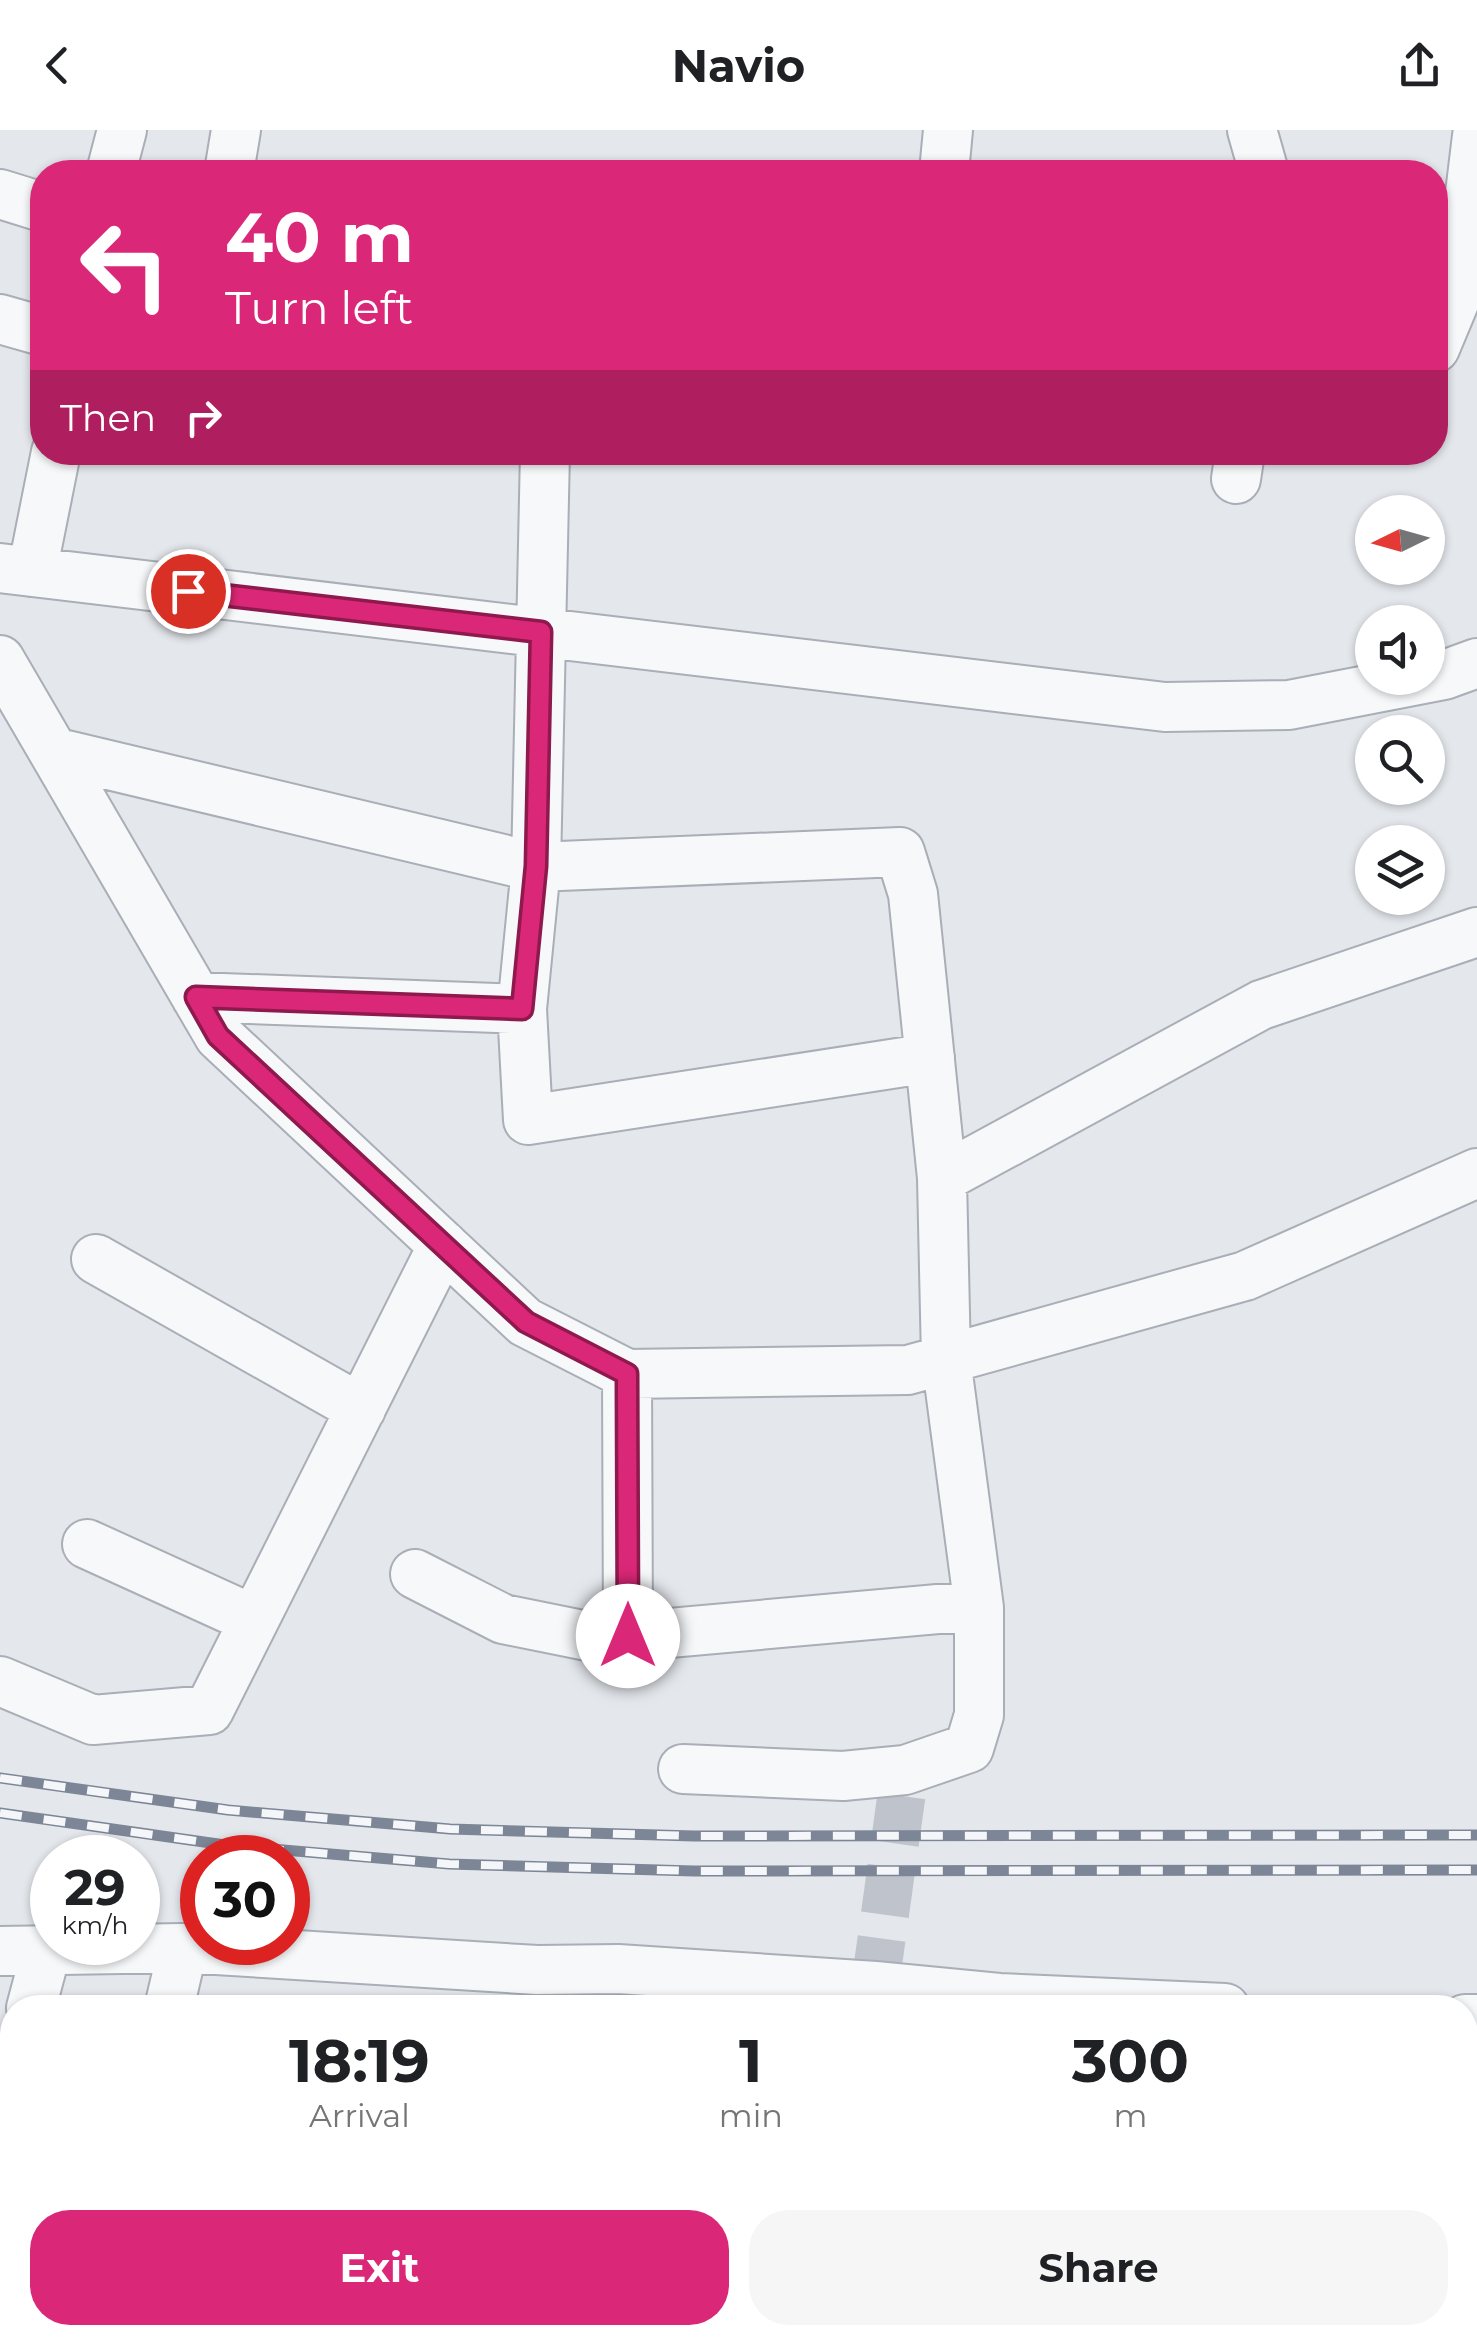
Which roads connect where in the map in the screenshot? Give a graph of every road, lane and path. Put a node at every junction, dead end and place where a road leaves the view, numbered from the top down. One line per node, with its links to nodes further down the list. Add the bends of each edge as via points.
1 (122, 130): 6 (street)
2 (236, 130): 7 (street)
3 (948, 130): 8 (street)
4 (1252, 130): 9 (street)
5 (1477, 136): 12 (street, via 1458,293)
6 (114, 160)
7 (231, 160)
8 (945, 160)
9 (1261, 160)
10 (0, 194): 11 (street)
11 (30, 203)
12 (1448, 317)
13 (0, 319): 14 (street)
14 (30, 328)
15 (52, 465): 17 (street)
16 (545, 465): 18 (street)
17 (16, 570): 18 (street)
18 (541, 632): 20 (street, via 1165,707 1289,705); 22 (street)
19 (0, 660): 21 (street)
20 (1477, 663)
21 (54, 752): 22 (street); 24 (street)
22 (536, 866): 25 (street); 26 (street, via 900,852 913,894)
23 (1477, 932): 28 (street, via 1261,1005)
24 (196, 997): 25 (street); 29 (street, via 218,1036)
25 (522, 1009): 26 (street, via 528,1120)
26 (930, 1058): 28 (street)
27 (1477, 1174): 31 (street, via 1245,1276)
28 (942, 1178): 31 (street)
29 (443, 1245): 32 (street, via 526,1322); 33 (street)
30 (96, 1258): 33 (street)
31 (946, 1359): 32 (street, via 908,1370); 36 (street)
32 (627, 1374): 38 (street)
33 (361, 1409): 37 (street)
34 (87, 1544): 37 (street)
35 (415, 1574): 38 (street, via 502,1618 602,1639)
36 (979, 1608): 38 (street); 40 (street, via 979,1715 968,1748 905,1770 843,1776)
37 (254, 1620): 39 (street, via 209,1710 93,1720)
38 (628, 1636)
39 (0, 1681)
40 (683, 1769)
41 (180, 1948): 42 (street)
42 (23, 1951): 46 (street)
43 (310, 1956): 45 (street, via 537,1970)
44 (180, 1961): 47 (street)
45 (617, 1988): 48 (street, via 875,1986)
46 (30, 1995)
47 (172, 1995)
48 (952, 1995)

